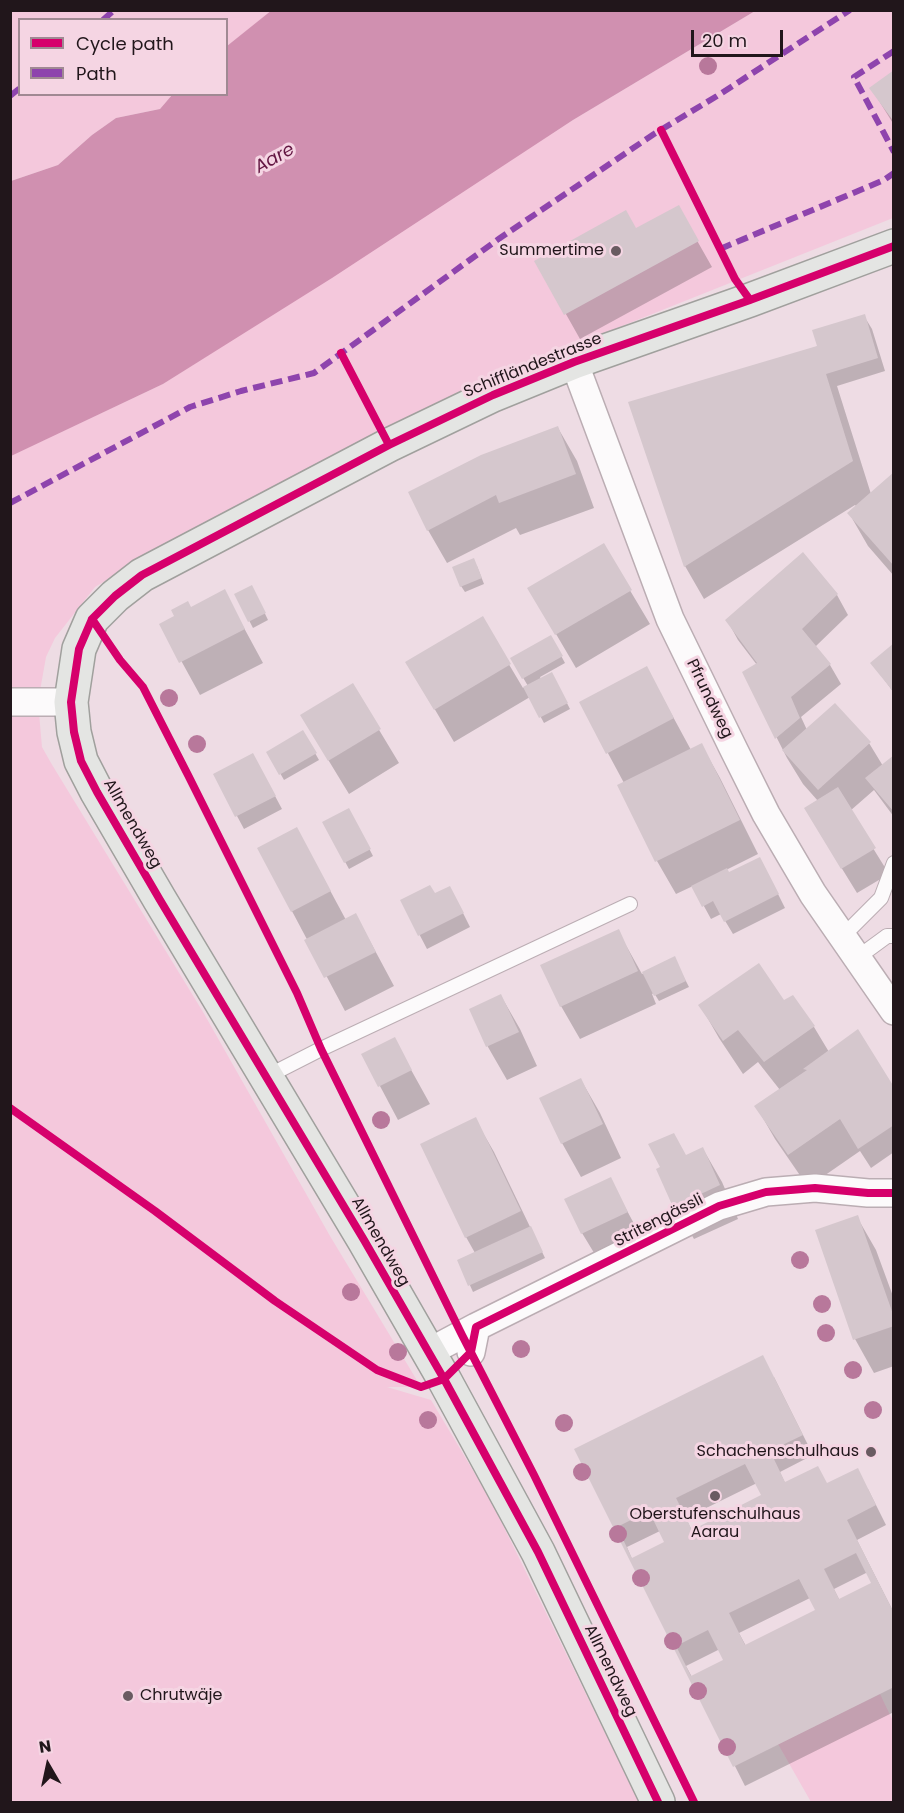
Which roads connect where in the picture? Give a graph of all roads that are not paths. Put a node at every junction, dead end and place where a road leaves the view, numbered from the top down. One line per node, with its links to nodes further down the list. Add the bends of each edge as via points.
1 (894, 246): 2 (main road, Schiffländestrasse)
2 (574, 362): 4 (main road, Schiffländestrasse, via 493,395 390,445 142,575 92,619 79,649); 8 (street, Pfrundweg, via 670,619 766,814)
3 (10, 702): 4 (street)
4 (71, 702): 10 (main road, Allmendweg, via 81,761 97,792)
5 (894, 862): 8 (lane, via 881,898)
6 (630, 904): 10 (lane)
7 (894, 936): 8 (lane)
8 (849, 948): 9 (street, Pfrundweg)
9 (894, 1011)
10 (266, 1077): 12 (main road, Allmendweg)
11 (894, 1193): 12 (street, Stritengässli, via 814,1188 766,1192 719,1206 474,1340)
12 (429, 1353): 13 (main road, Allmendweg, via 538,1552)
13 (658, 1803)

